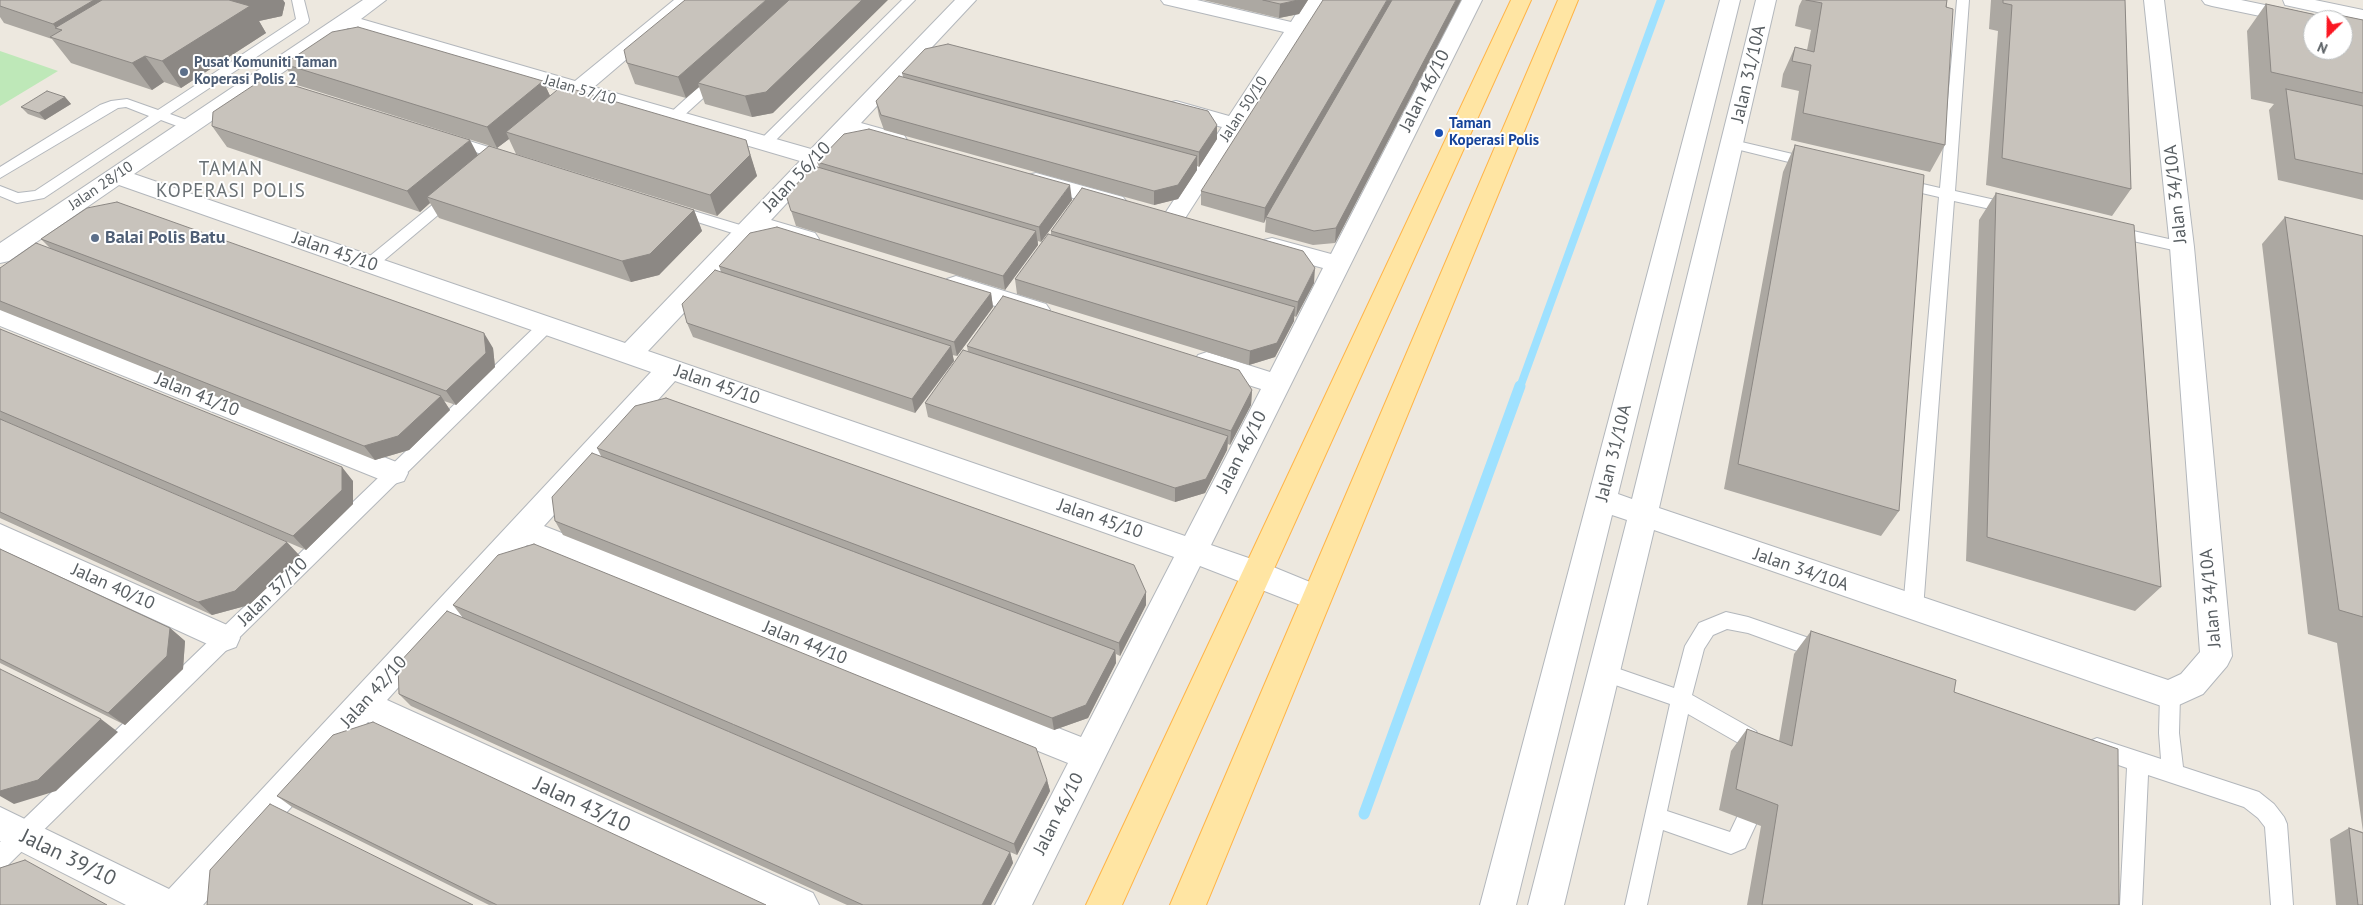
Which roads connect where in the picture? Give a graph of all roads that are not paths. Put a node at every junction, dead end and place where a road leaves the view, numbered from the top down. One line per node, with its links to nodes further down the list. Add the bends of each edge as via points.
1 (298, 0): 21 (lane, via 303,20)
2 (376, 0): 19 (street, Jalan 28/10)
3 (686, 0): 24 (street)
4 (908, 0): 33 (lane)
5 (966, 0): 30 (street, Jalan 56/10, via 934,46)
6 (1171, 0): 20 (street)
7 (1315, 0): 20 (street, Jalan 50/10)
8 (1472, 0): 57 (street, Jalan 46/10)
9 (1521, 0): 72 (main road)
10 (1568, 0): 73 (main road)
11 (1730, 0): 67 (street, Jalan 31/10A)
12 (1766, 0): 34 (street, Jalan 31/10A)
13 (1963, 0): 47 (lane)
14 (2154, 0): 54 (street, Jalan 34/10A)
15 (2212, 0): 18 (street)
16 (2288, 0): 17 (street)
17 (2363, 16)
18 (2303, 20)
19 (344, 21): 22 (street, Jalan 28/10); 24 (street, Jalan 57/10)
20 (1296, 29): 28 (street, Jalan 50/10)
21 (269, 43): 22 (lane); 26 (lane)
22 (299, 52): 29 (street, Jalan 28/10, via 268,82)
23 (731, 65): 27 (lane)
24 (572, 95): 27 (street, Jalan 57/10)
25 (1160, 104): 28 (street)
26 (160, 115): 29 (lane); 41 (lane, via 127,103 104,108); 46 (lane, via 39,194 18,198)
27 (674, 117): 33 (street, Jalan 57/10)
28 (1235, 124): 42 (street, Jalan 50/10, via 1164,216)
29 (190, 126): 43 (street, Jalan 28/10)
30 (846, 126): 35 (street); 37 (street, Jalan 56/10)
31 (435, 135): 36 (lane)
32 (515, 143): 36 (lane)
33 (765, 143): 37 (street, Jalan 57/10)
34 (1733, 144): 40 (lane); 68 (street, Jalan 31/10A)
35 (921, 148)
36 (500, 155): 38 (lane); 39 (lane)
37 (816, 158): 50 (street, Jalan 56/10)
38 (519, 161)
39 (486, 167)
40 (1830, 167)
41 (0, 173)
42 (1015, 174)
43 (116, 176): 55 (street, Jalan 28/10); 56 (street, Jalan 45/10)
44 (1889, 181): 47 (lane)
45 (464, 186): 56 (lane)
46 (0, 191)
47 (1947, 194): 49 (lane); 74 (lane)
48 (660, 206): 50 (lane)
49 (2032, 214)
50 (750, 227): 53 (street); 62 (street, Jalan 56/10)
51 (2098, 228): 54 (lane)
52 (1256, 241): 57 (street)
53 (830, 246)
54 (2182, 247): 78 (street, Jalan 34/10A, via 2216,656 2192,684)
55 (0, 255)
56 (370, 264): 61 (street, Jalan 45/10)
57 (1338, 264): 65 (street, Jalan 46/10)
58 (935, 278): 60 (street)
59 (0, 316): 66 (street, Jalan 41/10)
60 (1058, 316)
61 (546, 326): 62 (street, Jalan 45/10); 66 (lane, Jalan 37/10)
62 (629, 355): 64 (street, Jalan 45/10)
63 (1182, 355): 65 (street)
64 (670, 369): 69 (street, Jalan 42/10); 71 (street, Jalan 45/10)
65 (1277, 384): 71 (street, Jalan 46/10)
66 (394, 473): 75 (lane, Jalan 37/10)
67 (1602, 500): 68 (street, Jalan 34/10A); 95 (street, Jalan 31/10A)
68 (1642, 515): 74 (street, Jalan 34/10A); 77 (street, Jalan 31/10A)
69 (522, 530): 80 (street, Jalan 42/10); 82 (street, Jalan 44/10)
70 (0, 536): 75 (street, Jalan 40/10)
71 (1193, 551): 72 (street, Jalan 45/10); 82 (street, Jalan 46/10)
72 (1256, 573): 73 (street, Jalan 45/10); 94 (main road)
73 (1316, 598): 89 (main road)
74 (1913, 608): 78 (street, Jalan 34/10A)
75 (225, 638): 88 (lane, Jalan 37/10)
76 (1841, 658): 79 (lane, via 1726,620 1706,629 1695,646)
77 (1605, 673): 79 (lane); 96 (street, Jalan 31/10A)
78 (2170, 695): 85 (lane)
79 (1681, 699): 83 (lane, via 1749,738 1756,748); 86 (lane)
80 (363, 704): 91 (street, Jalan 42/10); 92 (street, Jalan 43/10)
81 (2082, 743): 84 (lane)
82 (1089, 756): 93 (street, Jalan 46/10)
83 (1758, 761)
84 (2138, 762): 85 (lane); 98 (lane)
85 (2173, 774): 99 (lane, via 2251,799 2271,817 2276,824)
86 (1656, 817): 87 (lane, via 1731,843 1737,841); 97 (lane)
87 (1746, 820)
88 (7, 839): 90 (street, Jalan 39/10)
89 (1191, 904)
90 (163, 905)
91 (179, 905)
92 (801, 905)
93 (1014, 905)
94 (1104, 905)
95 (1498, 905)
96 (1546, 905)
97 (1636, 905)
98 (2131, 905)
99 (2282, 905)

